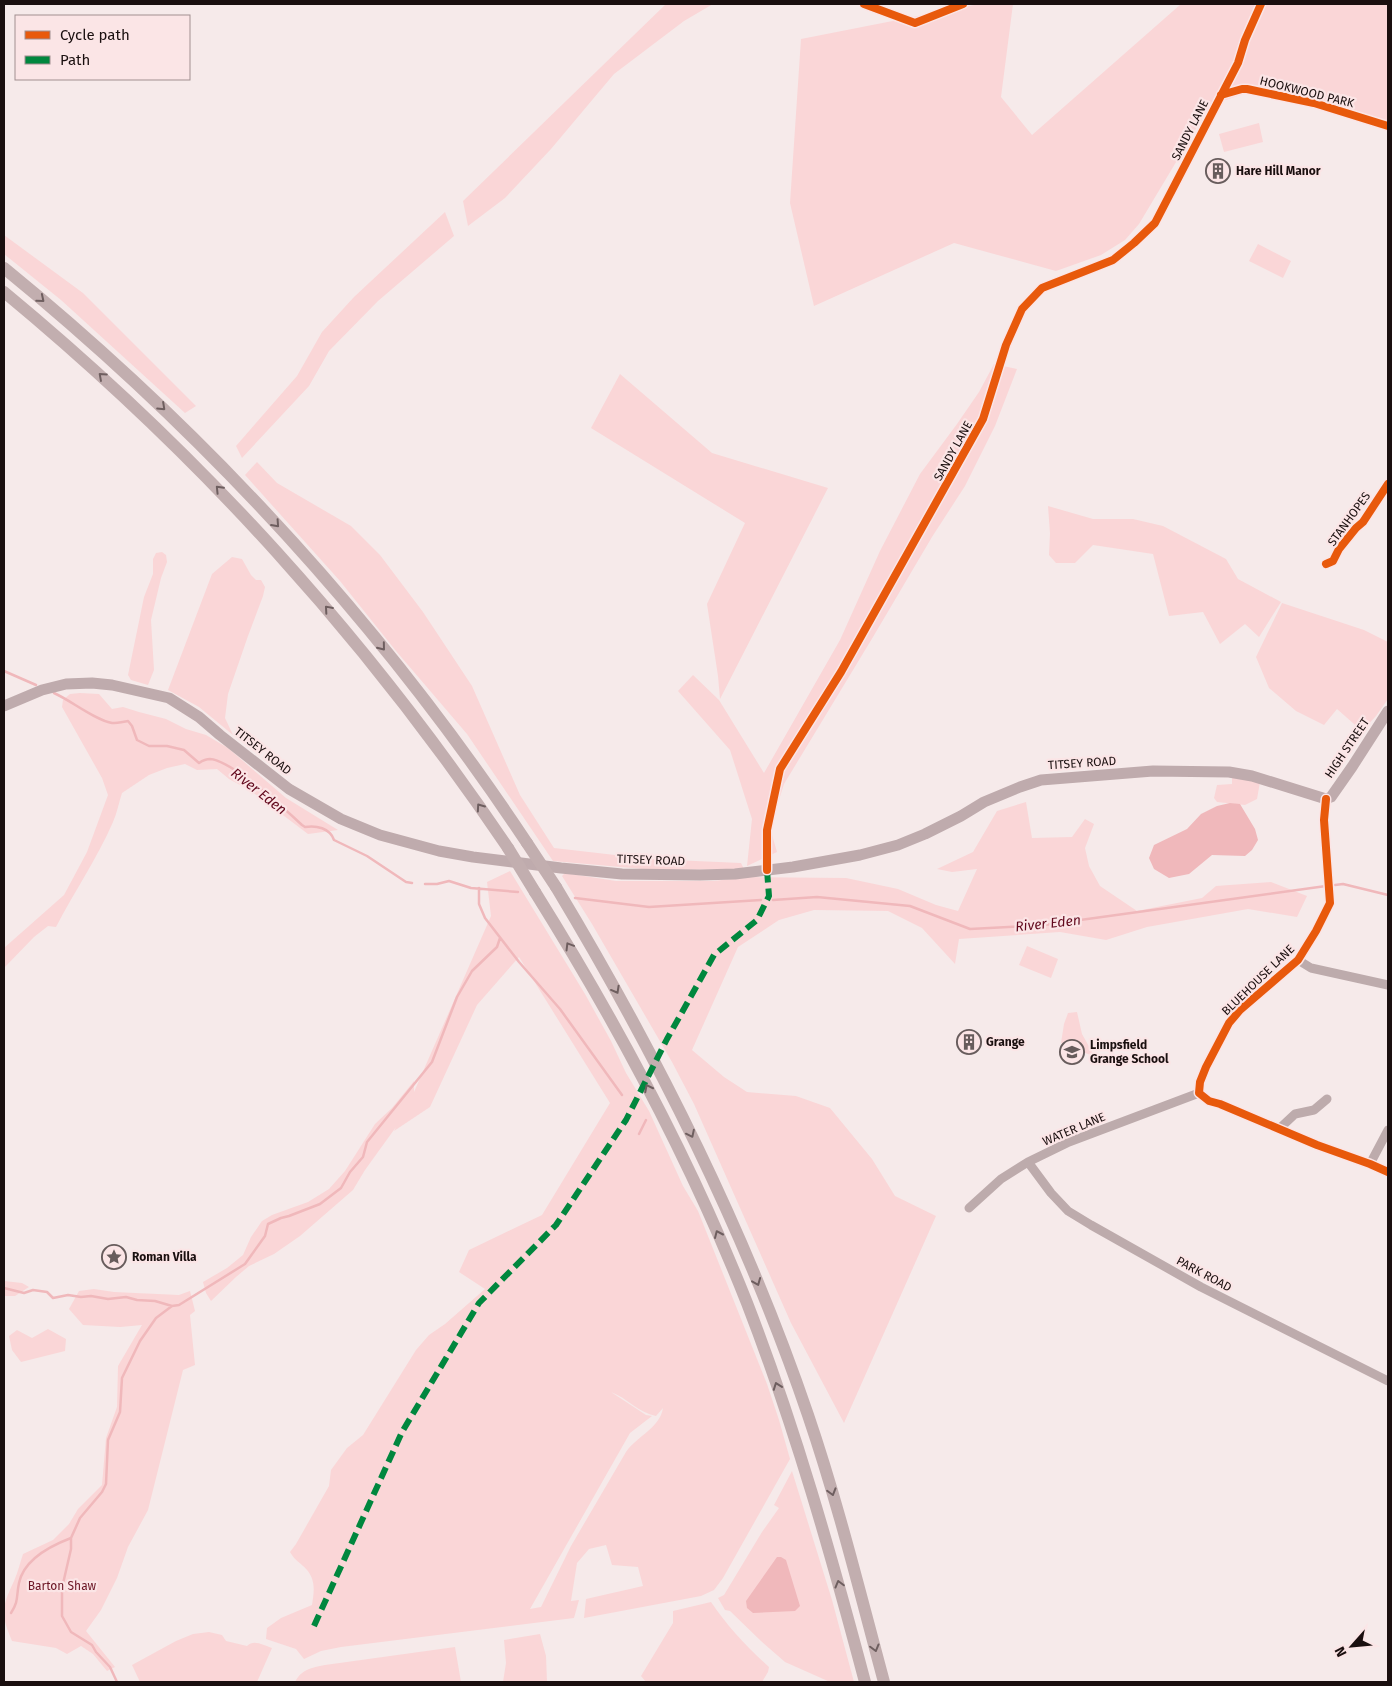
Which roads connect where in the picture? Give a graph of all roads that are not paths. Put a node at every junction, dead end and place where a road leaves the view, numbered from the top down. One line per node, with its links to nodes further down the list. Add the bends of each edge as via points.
1 (864, 4): 2 (street, via 915,23)
2 (963, 4)
3 (1221, 95): 4 (street, HOOKWOOD PARK, via 1242,88 1314,103); 12 (street, SANDY LANE, via 1155,223 1113,260 1042,288 1022,309 1006,345 983,419 841,672 780,770 767,830)
4 (1388, 126)
5 (4, 268): 25 (highway, one-way to 25, bridge, via 118,365 264,511 408,678 486,784 556,888 632,1020 698,1148 756,1280 818,1445)
6 (4, 292): 24 (highway, one-way to 6, bridge, via 805,1467 730,1263 665,1123 598,995 508,848 399,695 275,548 143,413)
7 (1388, 484): 8 (street, STANHOPES, via 1333,561)
8 (1326, 564)
9 (4, 706): 12 (main road, TITSEY ROAD, via 66,684 112,685 169,698 199,717 311,803 380,835 439,851 622,874 700,875)
10 (1388, 711): 11 (main road, HIGH STREET, via 1331,797)
11 (1326, 799): 12 (main road, TITSEY ROAD, via 1229,772 1153,771 1041,780 992,798 898,845); 13 (street, BLUEHOUSE LANE, via 1324,820 1330,903)
12 (767, 870)
13 (1298, 960): 14 (street, via 1311,968); 15 (street, BLUEHOUSE LANE, via 1229,1023 1206,1067)
14 (1388, 986)
15 (1199, 1093): 17 (street, via 1209,1101); 19 (street, WATER LANE, via 1070,1142)
16 (1327, 1099): 17 (street, via 1314,1110 1295,1114)
17 (1280, 1128): 20 (street)
18 (1388, 1130): 20 (street)
19 (1028, 1162): 22 (street, WATER LANE, via 1001,1179); 23 (street, PARK ROAD, via 1068,1211 1091,1225 1201,1287)
20 (1370, 1164): 21 (street)
21 (1388, 1172)
22 (969, 1208)
23 (1388, 1381)
24 (865, 1682)
25 (884, 1682)

